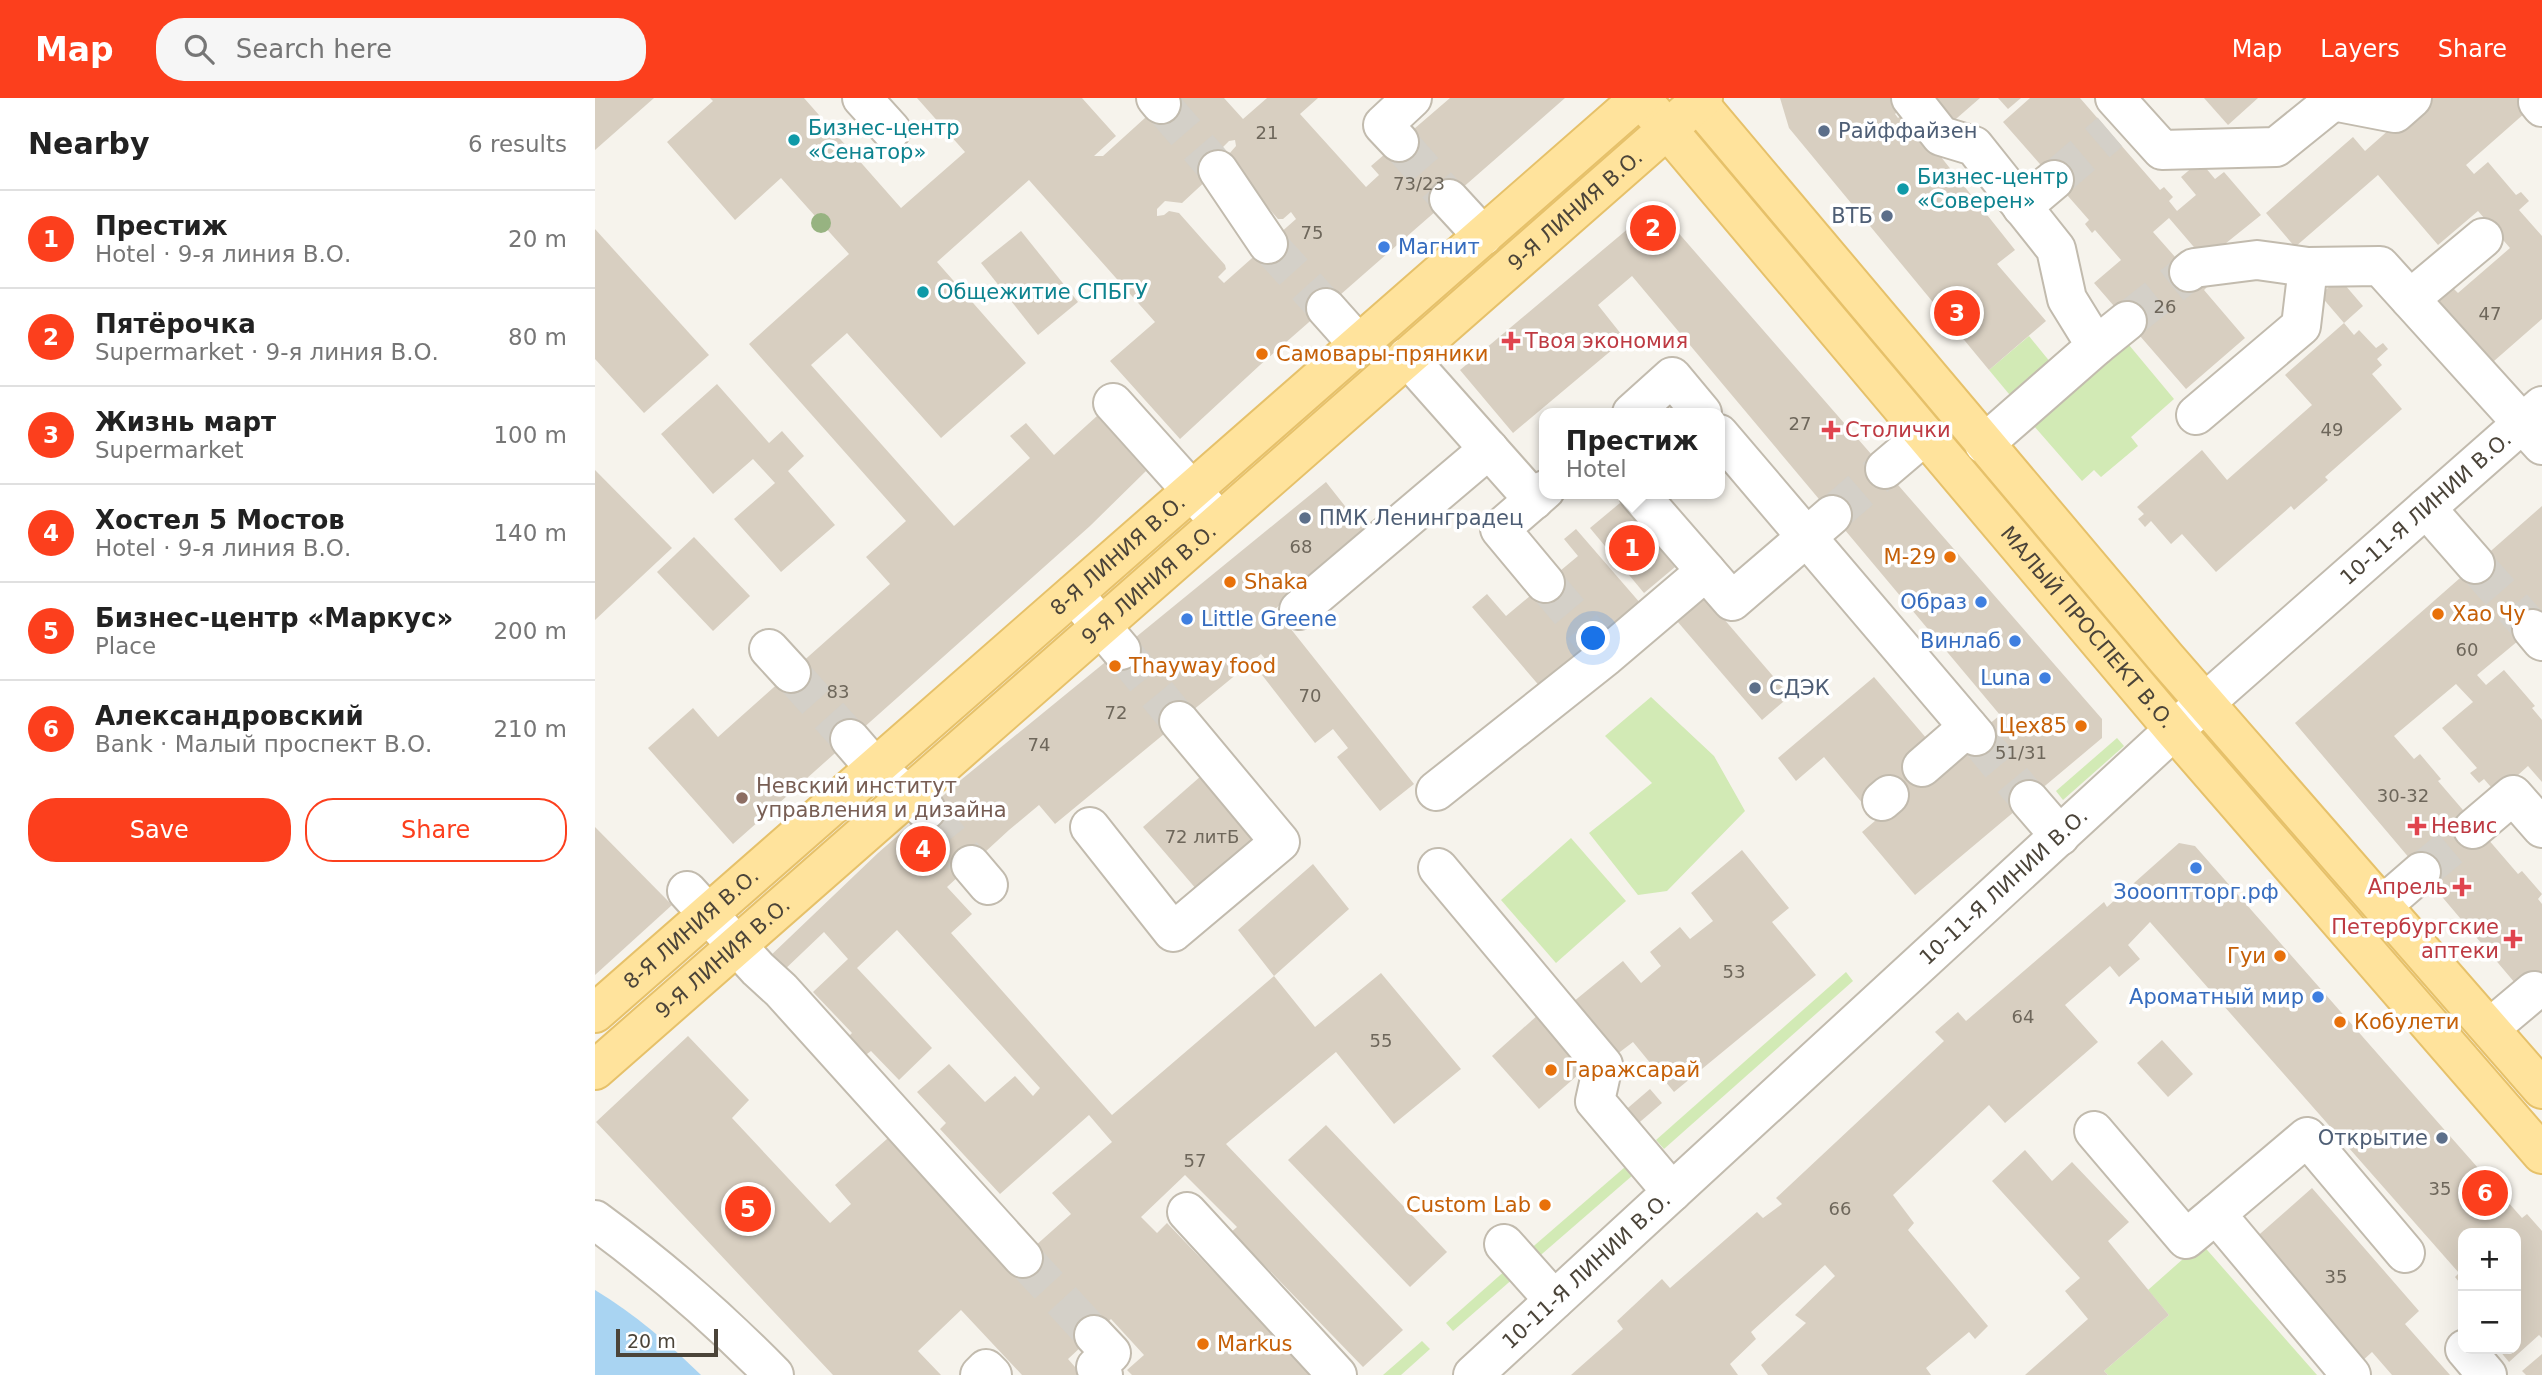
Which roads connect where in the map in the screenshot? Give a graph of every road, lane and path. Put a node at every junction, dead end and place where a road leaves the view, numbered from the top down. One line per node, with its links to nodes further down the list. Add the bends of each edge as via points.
1 (862, 98): 10 (street)
2 (1412, 98): 11 (street, via 1383,125)
3 (1640, 98): 9 (main road, МАЛЫЙ ПРОСПЕКТ В.О.); 16 (main road, 8-Я ЛИНИЯ В.О.)
4 (1911, 98): 15 (street, via 1941,136 1974,146)
5 (2412, 98): 6 (street, via 2395,113)
6 (2331, 99): 8 (street, via 2276,147 2162,150)
7 (1698, 100): 9 (main road, 9-Я ЛИНИЯ В.О.); 34 (main road, МАЛЫЙ ПРОСПЕКТ В.О.)
8 (2120, 109)
9 (1669, 128): 26 (main road, 9-Я ЛИНИЯ В.О.); 32 (main road, МАЛЫЙ ПРОСПЕКТ В.О.)
10 (891, 130)
11 (1399, 142)
12 (1218, 170): 18 (street)
13 (2054, 180): 15 (street)
14 (1449, 199): 16 (street)
15 (2022, 207): 25 (street, via 2056,249 2067,299)
16 (1483, 236): 24 (main road, 8-Я ЛИНИЯ В.О.)
17 (2483, 238): 21 (street)
18 (1268, 244)
19 (2308, 267): 20 (street, via 2257,260); 21 (street, via 2380,266); 30 (street, via 2301,326)
20 (2189, 272)
21 (2410, 299): 31 (street)
22 (1326, 309): 24 (street)
23 (2127, 321): 25 (street)
24 (1359, 345): 37 (main road, 8-Я ЛИНИЯ В.О.)
25 (2096, 346): 34 (street)
26 (1407, 357): 35 (street); 41 (main road, 9-Я ЛИНИЯ В.О.)
27 (1113, 403): 37 (street)
28 (1638, 408): 29 (street, via 1672,377)
29 (1698, 408)
30 (2196, 415)
31 (2535, 425): 40 (street, 10-11-Я ЛИНИИ В.О.)
32 (1925, 435): 36 (street); 51 (main road, МАЛЫЙ ПРОСПЕКТ В.О.)
33 (1725, 439): 42 (street)
34 (1984, 444): 49 (main road, МАЛЫЙ ПРОСПЕКТ В.О.)
35 (1489, 449): 38 (street); 47 (street)
36 (1885, 470)
37 (1193, 491): 41 (street); 46 (main road, 8-Я ЛИНИЯ В.О.)
38 (1539, 495): 45 (street, via 1500,529)
39 (1643, 499): 44 (street)
40 (2426, 508): 43 (street); 49 (street, 10-11-Я ЛИНИИ В.О.)
41 (1219, 522): 48 (main road, 9-Я ЛИНИЯ В.О.)
42 (1819, 526): 44 (street, via 1732,601); 53 (street, via 1972,731)
43 (2476, 564)
44 (1706, 571): 55 (street, via 1601,650)
45 (1545, 583)
46 (1074, 594): 48 (street); 54 (main road, 8-Я ЛИНИЯ В.О.)
47 (1299, 610)
48 (1110, 638): 57 (main road, 9-Я ЛИНИЯ В.О.)
49 (2205, 703): 51 (street, 10-11-Я ЛИНИИ В.О.); 65 (main road, МАЛЫЙ ПРОСПЕКТ В.О.)
50 (1179, 722): 58 (street, via 1280,842 1173,932)
51 (2173, 730): 61 (street, 10-11-Я ЛИНИИ В.О.); 73 (main road, МАЛЫЙ ПРОСПЕКТ В.О.)
52 (850, 739): 54 (street)
53 (1922, 767)
54 (875, 768): 57 (street); 64 (main road, 8-Я ЛИНИЯ В.О.)
55 (1436, 791)
56 (2029, 800): 61 (street)
57 (917, 803): 66 (main road, 9-Я ЛИНИЯ В.О.)
58 (1090, 827)
59 (2542, 828): 60 (street, via 2513,795)
60 (2473, 829)
61 (2060, 836): 74 (street, 10-11-Я ЛИНИИ В.О.)
62 (1438, 869): 74 (street, via 1603,1065 1595,1101)
63 (2421, 872): 65 (street)
64 (697, 903): 66 (street); 68 (main road, 8-Я ЛИНИЯ В.О.)
65 (2383, 905): 69 (main road, МАЛЫЙ ПРОСПЕКТ В.О.)
66 (737, 946): 70 (main road, 9-Я ЛИНИЯ В.О.); 80 (street)
67 (2534, 991): 69 (street)
68 (595, 1013)
69 (2490, 1028): 71 (main road, МАЛЫЙ ПРОСПЕКТ В.О.)
70 (595, 1070)
71 (2542, 1088)
72 (2094, 1131): 76 (street, via 2186,1239)
73 (2542, 1154)
74 (1672, 1192): 81 (street, 10-11-Я ЛИНИИ В.О.)
75 (1187, 1212): 88 (street)
76 (2216, 1214): 79 (street, via 2307,1137); 90 (street)
77 (595, 1220): 84 (street, via 649,1262)
78 (1504, 1244): 81 (street)
79 (2405, 1253)
80 (1023, 1258)
81 (1554, 1300): 89 (street, 10-11-Я ЛИНИИ В.О.)
82 (1094, 1335): 87 (street, via 1111,1353 1096,1367)
83 (2470, 1354): 91 (street)
84 (774, 1375)
85 (980, 1375): 86 (street, via 986,1369)
86 (992, 1375)
87 (1103, 1375)
88 (1338, 1375)
89 (1473, 1375)
90 (2351, 1375)
91 (2487, 1375)

